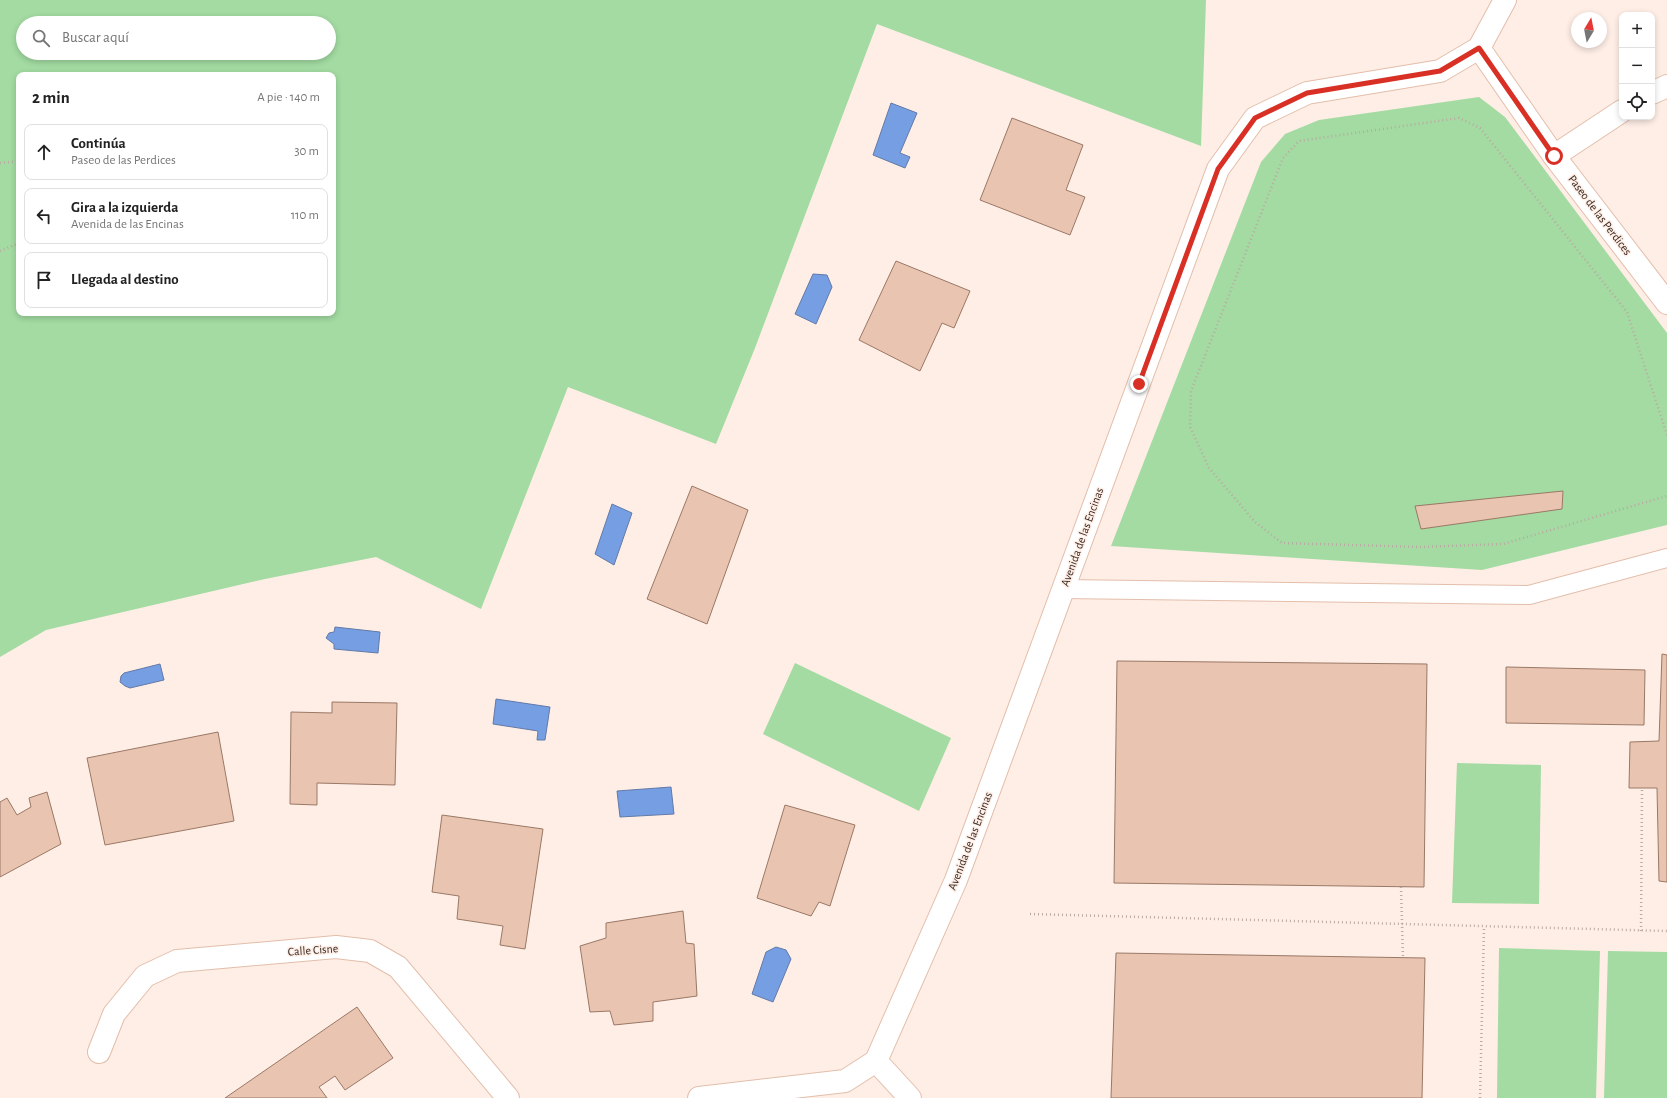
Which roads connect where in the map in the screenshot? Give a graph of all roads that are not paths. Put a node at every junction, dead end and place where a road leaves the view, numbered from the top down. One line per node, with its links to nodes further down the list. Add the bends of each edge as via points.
1 (1505, 0): 2 (street)
2 (1479, 48): 6 (street, Paseo de las Perdices); 9 (street, Avenida de las Encinas, via 1440,71 1307,93 1255,118 1218,169)
3 (1667, 86): 4 (street)
4 (1655, 92)
5 (1619, 113): 6 (street)
6 (1554, 156): 7 (street, Paseo de las Perdices)
7 (1667, 303)
8 (1667, 558): 9 (lane, via 1529,595)
9 (1063, 589): 11 (street, Avenida de las Encinas, via 956,880)
10 (98, 1052): 12 (street, Calle Cisne, via 114,1014 145,976 177,961 336,947 370,952 398,967)
11 (876, 1062): 13 (street, via 845,1081); 14 (street)
12 (508, 1098)
13 (699, 1098)
14 (910, 1098)

